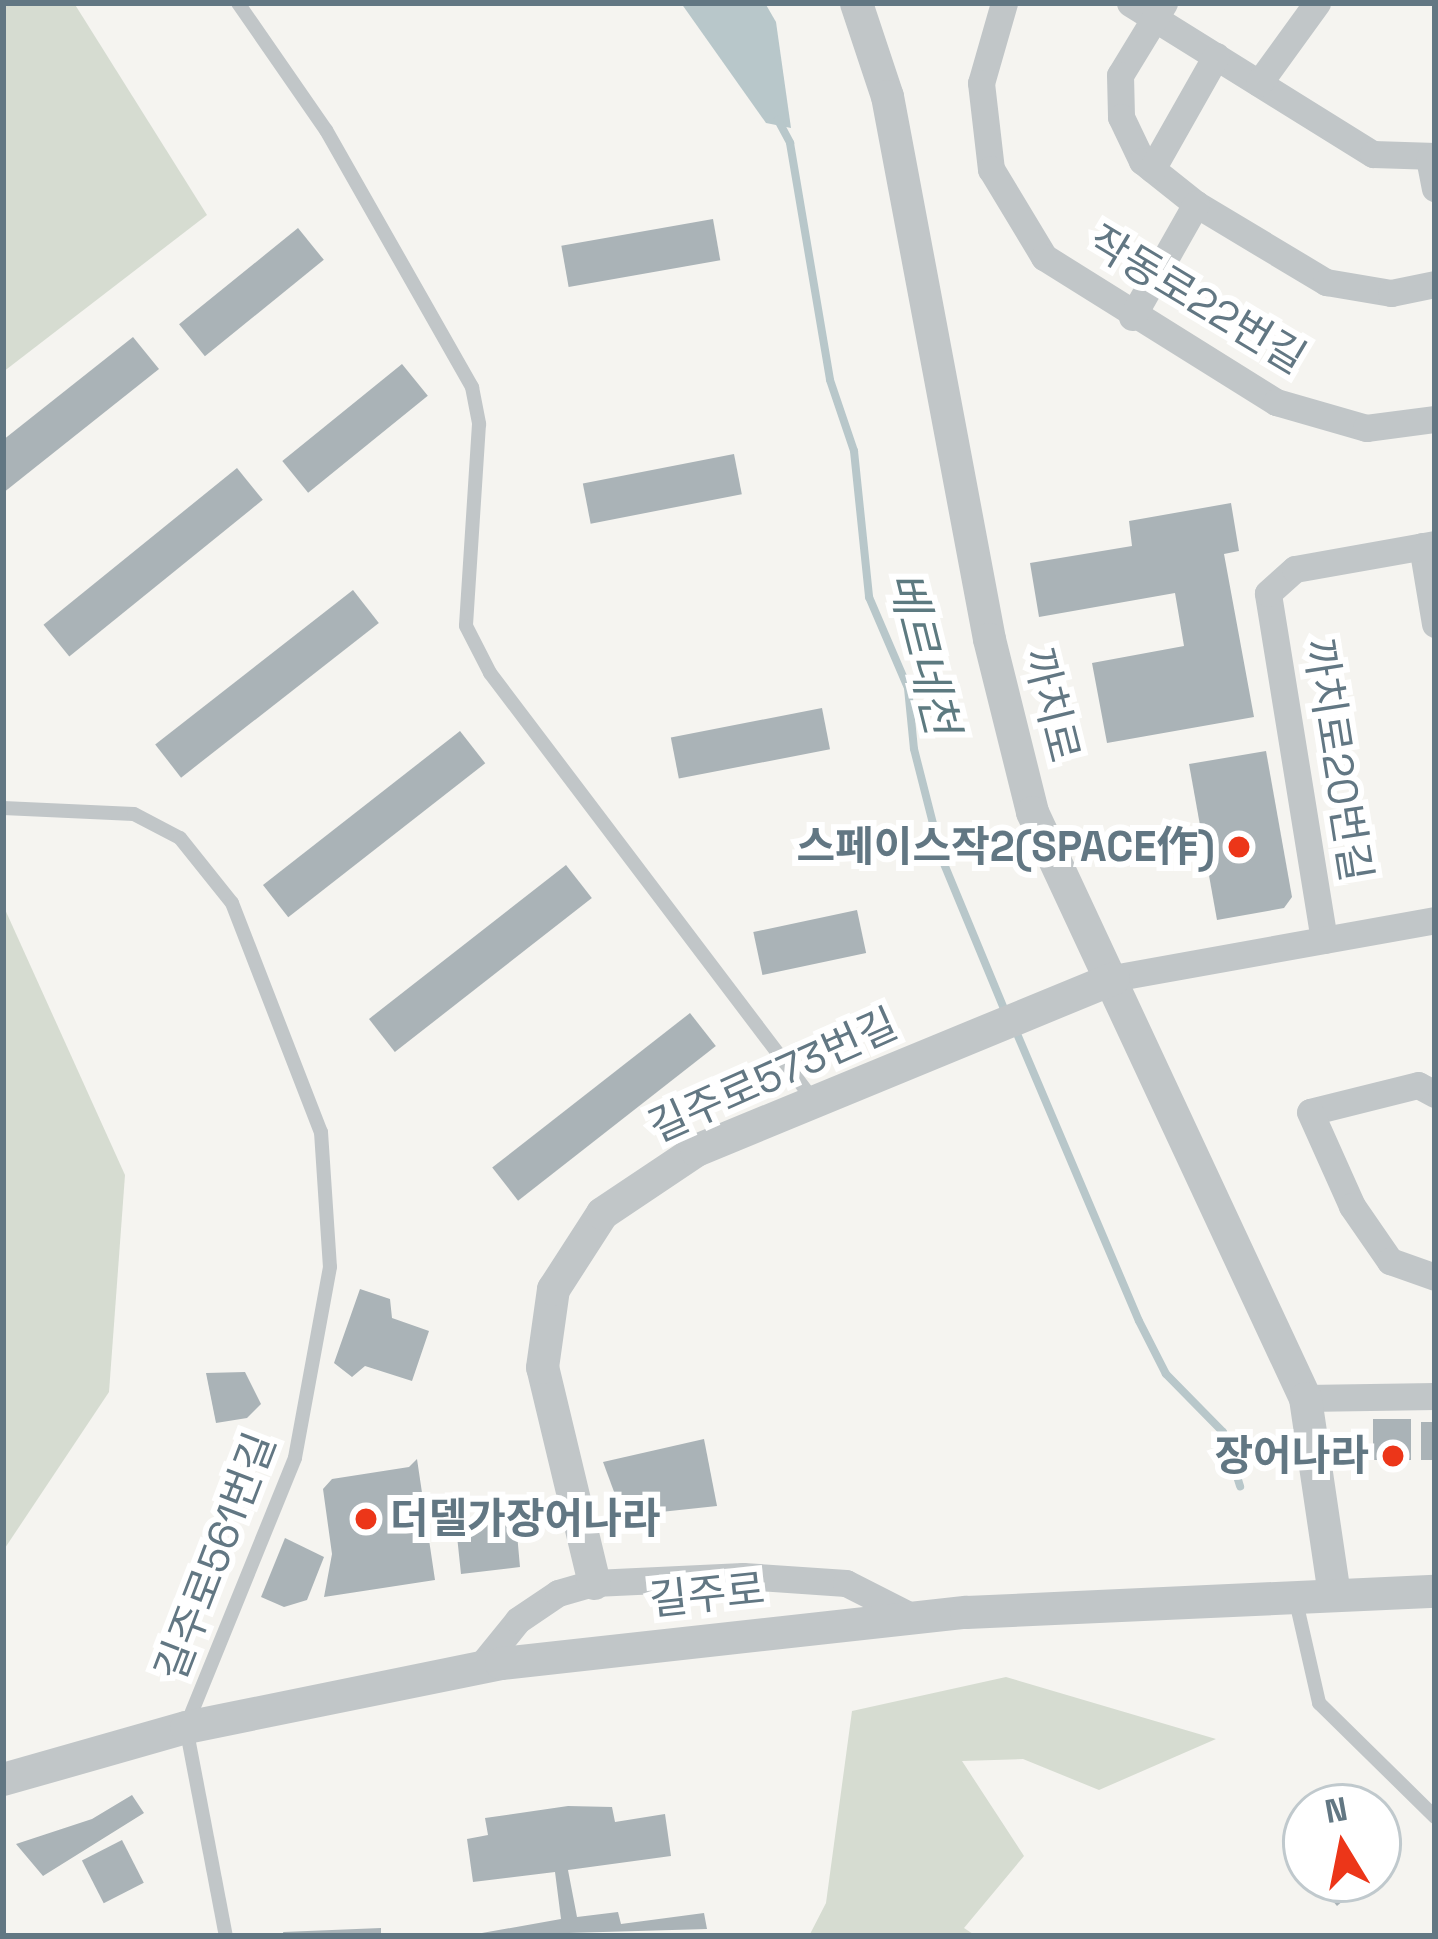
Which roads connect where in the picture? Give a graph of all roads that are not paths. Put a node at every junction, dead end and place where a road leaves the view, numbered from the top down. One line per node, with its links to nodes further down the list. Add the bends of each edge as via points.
1 (238, 3): 22 (lane, via 326,130 472,387 478,424 466,626 490,673)
2 (856, 3): 20 (street, 까치로, via 886,96 988,639 1032,812)
3 (1004, 3): 13 (street, 작동로22번길, via 981,83 991,169 1044,257)
4 (1317, 3): 7 (street)
5 (1149, 8): 6 (street); 9 (street, via 1120,75 1120,117)
6 (1216, 56): 7 (street); 9 (street)
7 (1259, 83): 8 (street, via 1373,154)
8 (1432, 157): 10 (street)
9 (1152, 169): 11 (street)
10 (1435, 188)
11 (1196, 204): 12 (street, via 1326,282 1391,293); 13 (street)
12 (1435, 284)
13 (1132, 317): 14 (street, 작동로22번길, via 1276,401 1366,428)
14 (1435, 419)
15 (1428, 545): 16 (street); 19 (street, 까치로20번길, via 1295,569 1268,593)
16 (1435, 624)
17 (3, 808): 32 (lane, 길주로561번길, via 134,814 180,838 232,904 321,1132 330,1267 295,1458)
18 (1435, 920): 19 (street, 까치로20번길)
19 (1324, 940): 20 (street, 까치로20번길)
20 (1113, 978): 22 (street, 길주로573번길); 25 (street, 까치로)
21 (1435, 1094): 23 (street, via 1418,1085 1310,1112 1352,1206 1390,1262)
22 (814, 1102): 26 (street, 길주로573번길, via 696,1150 602,1213 554,1289 542,1367)
23 (1435, 1277)
24 (1435, 1396): 25 (street)
25 (1305, 1398): 28 (street, 까치로)
26 (594, 1583): 30 (street, via 743,1576 846,1583); 31 (street, via 558,1593 518,1620)
27 (1435, 1591): 28 (street, 길주로)
28 (1334, 1595): 29 (street, 길주로)
29 (1295, 1597): 30 (street, 길주로); 34 (lane, via 1319,1703)
30 (914, 1617): 31 (street, 길주로)
31 (480, 1667): 32 (street, 길주로)
32 (185, 1727): 33 (street, 길주로); 35 (lane)
33 (3, 1779)
34 (1435, 1817)
35 (226, 1936)

